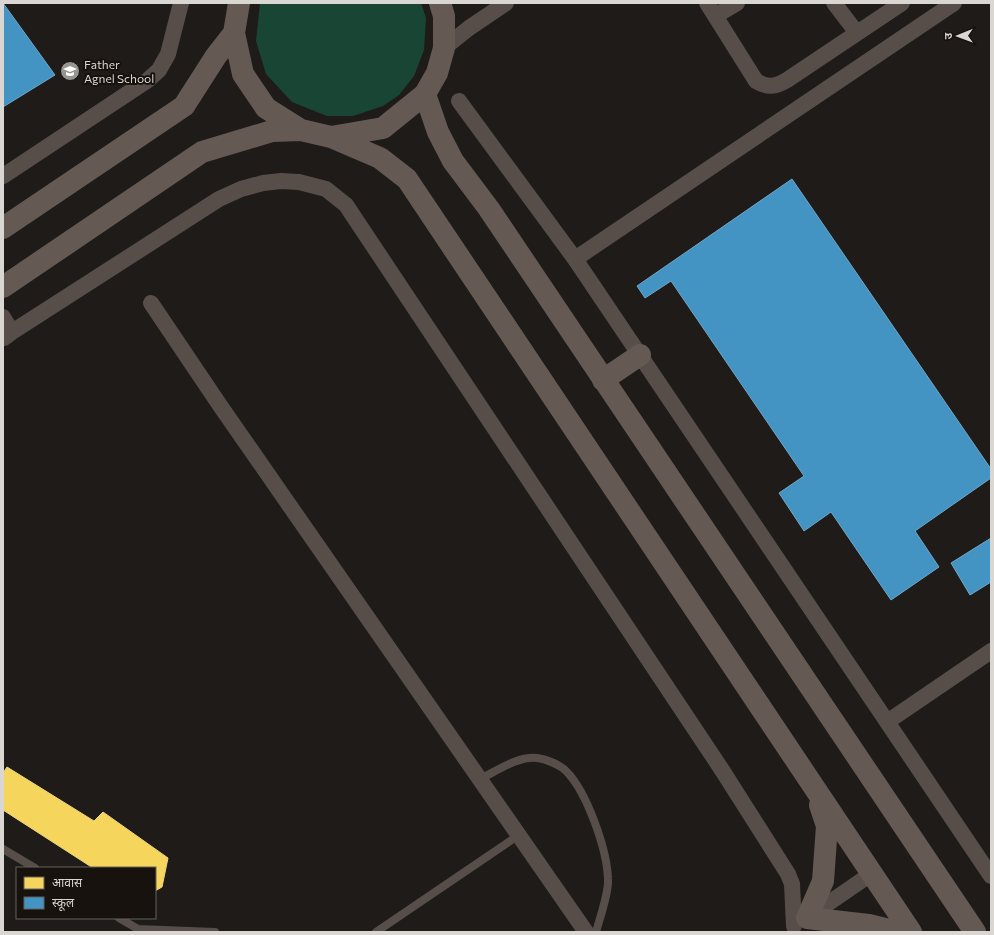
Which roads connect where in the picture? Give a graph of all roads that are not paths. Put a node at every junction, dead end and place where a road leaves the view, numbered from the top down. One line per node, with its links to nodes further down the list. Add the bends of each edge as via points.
1 (181, 3): 17 (street, via 168,54 159,70 148,80)
2 (239, 3): 10 (street)
3 (506, 3): 12 (street)
4 (737, 3): 9 (street)
5 (834, 3): 11 (street)
6 (902, 3): 11 (street)
7 (954, 3): 19 (street)
8 (446, 7): 12 (street)
9 (711, 10): 11 (street, via 756,81 766,86 776,86 787,80)
10 (234, 33): 15 (street, via 243,74 266,108); 18 (street, via 184,106)
11 (857, 33)
12 (444, 48): 13 (street, via 437,73)
13 (425, 94): 16 (street, via 384,128); 25 (street, via 438,132 453,161 489,209)
14 (459, 101): 19 (street)
15 (301, 130): 16 (street); 20 (street, via 272,131 202,152)
16 (331, 137): 29 (street, via 380,158 407,178)
17 (3, 176)
18 (3, 228)
19 (575, 259): 24 (street)
20 (3, 287)
21 (151, 303): 28 (street)
22 (3, 317): 23 (street)
23 (8, 336): 36 (street, via 219,199 263,183 281,181 299,182 326,189 346,205 722,770 788,874 792,884)
24 (640, 355): 25 (street); 27 (street)
25 (603, 380): 44 (street)
26 (991, 651): 27 (street)
27 (887, 722): 34 (street)
28 (480, 779): 30 (street); 41 (lane, via 518,760 536,758 566,771 584,797 604,852 609,880)
29 (814, 788): 33 (street); 36 (street, via 827,826 823,881)
30 (519, 835): 39 (lane); 40 (street)
31 (3, 849): 32 (lane)
32 (33, 867)
33 (871, 874): 36 (street); 43 (street)
34 (991, 876)
35 (121, 919): 38 (lane, via 138,928)
36 (795, 925): 37 (street)
37 (844, 927): 42 (street, via 869,925)
38 (215, 932)
39 (376, 932)
40 (586, 932)
41 (596, 932)
42 (897, 932)
43 (911, 932)
44 (975, 932)

